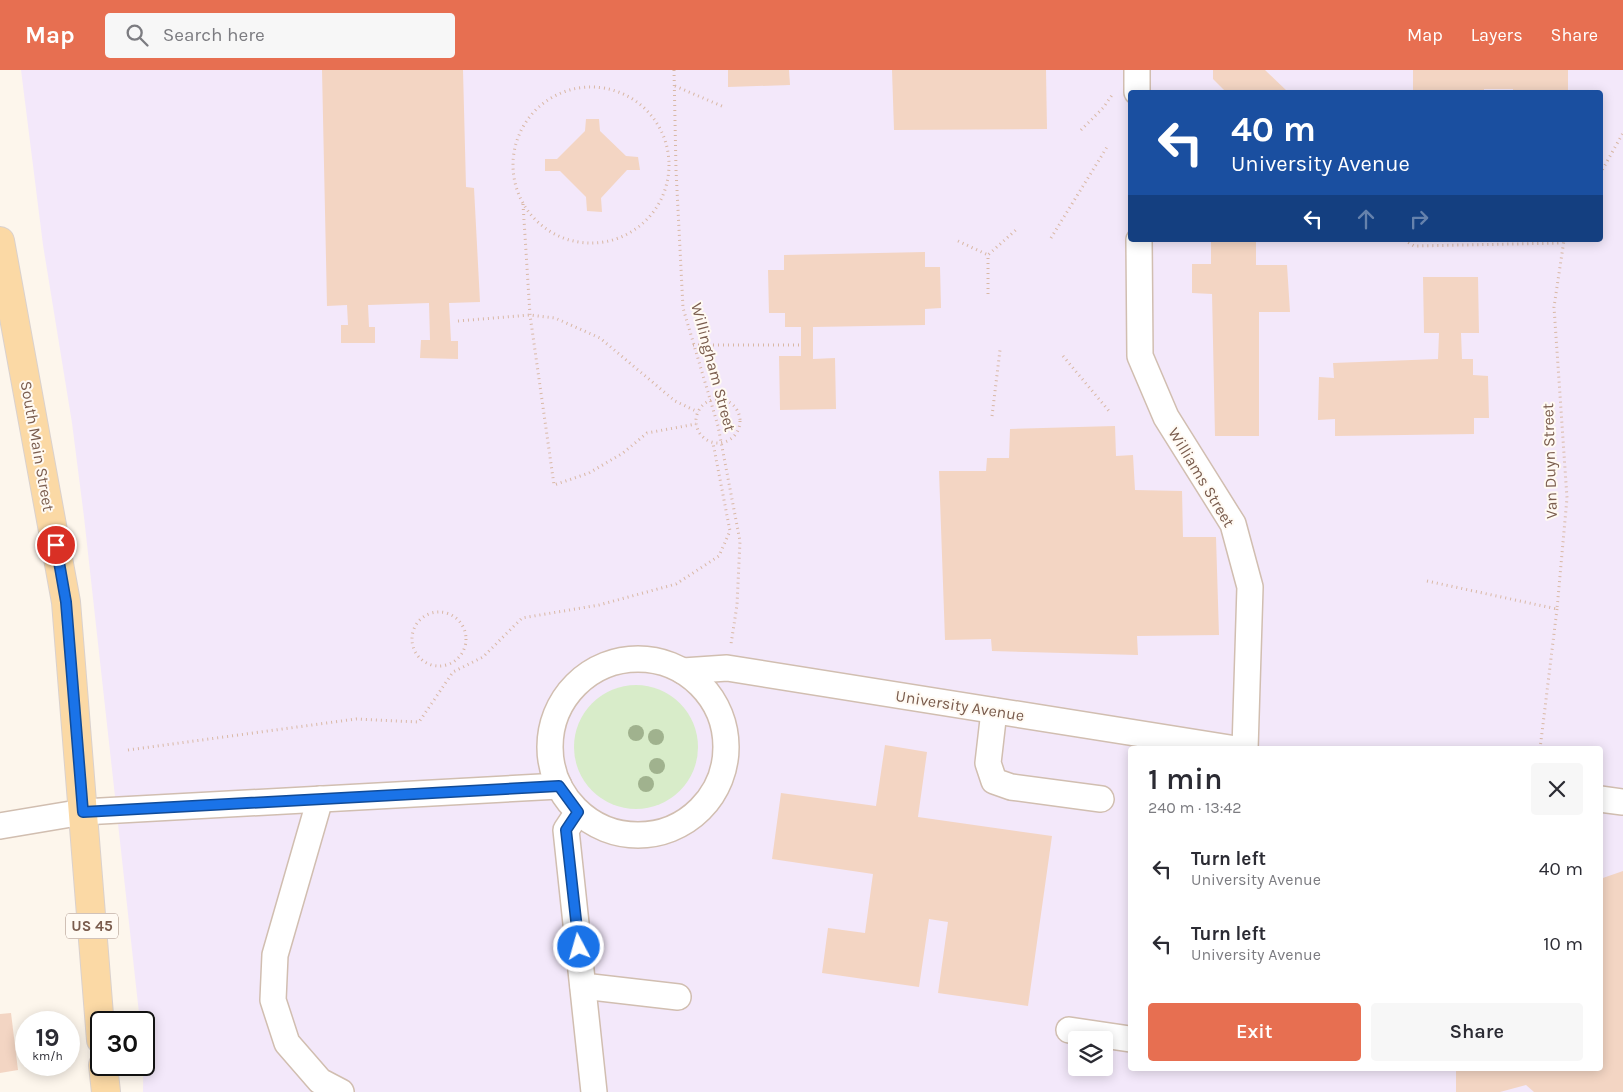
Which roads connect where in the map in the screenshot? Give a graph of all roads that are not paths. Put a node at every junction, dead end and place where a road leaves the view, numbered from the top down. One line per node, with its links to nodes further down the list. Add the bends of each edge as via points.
1 (1137, 70): 2 (street)
2 (1126, 91)
3 (0, 241): 14 (main road, South Main Street / US 45, via 66,602)
4 (1138, 242): 8 (street, Williams Street, via 1140,356 1166,416 1233,524 1250,587)
5 (683, 671): 6 (street, University Avenue, via 727,668); 9 (street, University Avenue, via 656,660 628,659 601,666 577,682 560,704 551,731 550,759); 15 (street, University Avenue, via 705,690 720,715 727,744 722,773 709,799 688,820 662,832 632,835 603,828)
6 (994, 711): 7 (street, University Avenue); 12 (street, via 988,763 994,781 1010,787)
7 (1217, 746)
8 (1245, 746)
9 (559, 786): 10 (street); 15 (street, University Avenue)
10 (320, 799): 14 (street); 24 (street, via 275,956 273,1000 287,1043 320,1081)
11 (1603, 799): 13 (street)
12 (1101, 800)
13 (1623, 802)
14 (83, 812): 16 (street); 19 (main road, South Main Street / US 45)
15 (578, 812): 17 (street, via 566,830)
16 (0, 826)
17 (583, 986): 18 (street); 25 (street)
18 (678, 997)
19 (99, 1011)
20 (1069, 1030): 21 (street)
21 (1128, 1039)
22 (104, 1076): 23 (main road)
23 (106, 1092)
24 (340, 1092)
25 (594, 1092)

